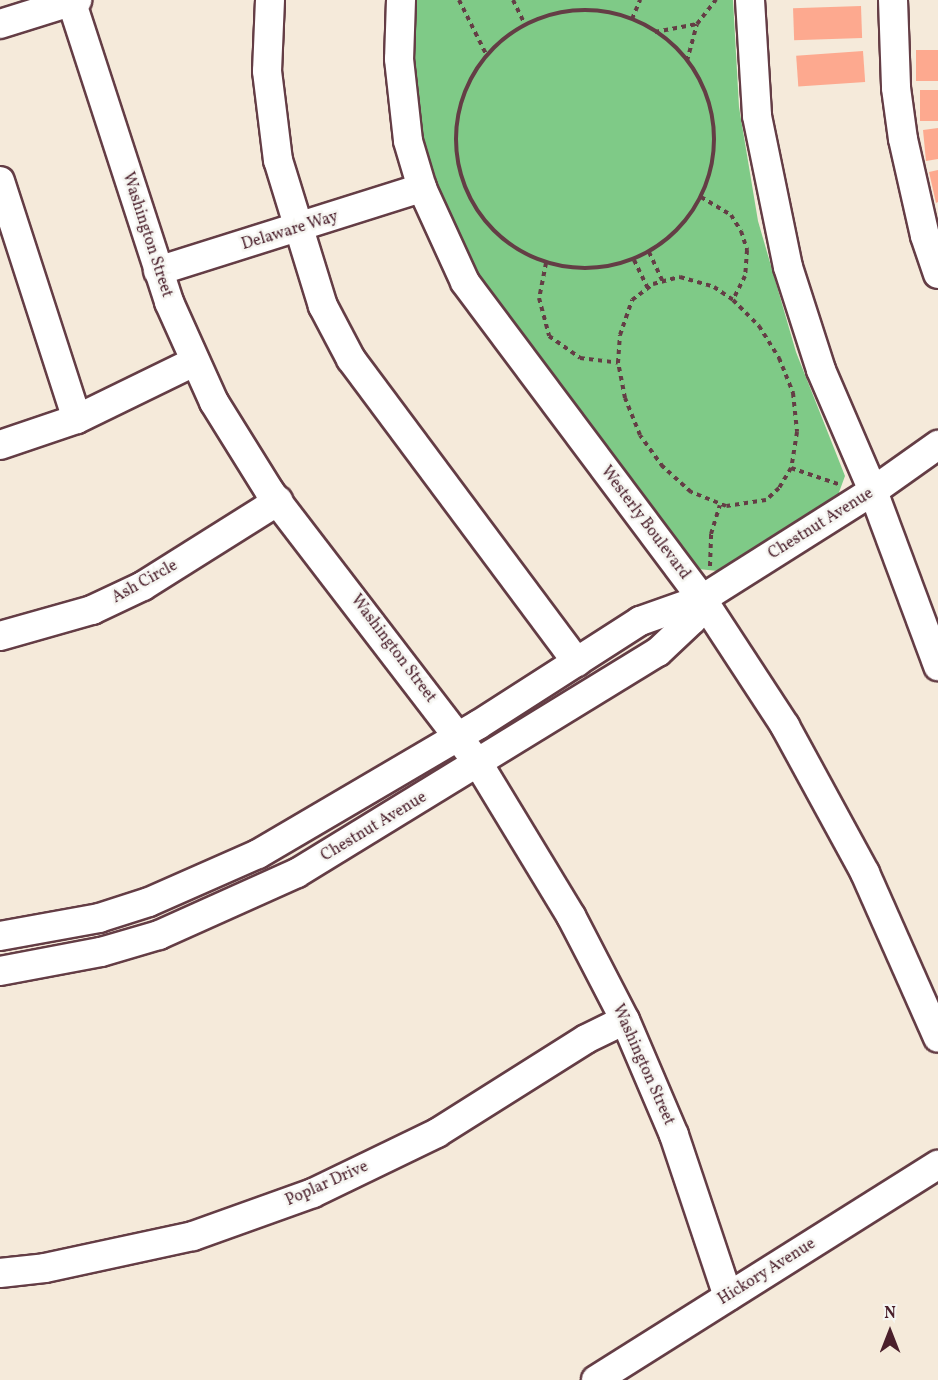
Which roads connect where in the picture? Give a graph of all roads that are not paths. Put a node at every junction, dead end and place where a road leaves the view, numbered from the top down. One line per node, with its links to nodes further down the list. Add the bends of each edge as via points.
1 (270, 0): 9 (street, via 267,71 271,115)
2 (401, 0): 8 (street, Westerly Boulevard, via 399,59 408,141)
3 (750, 0): 16 (street, via 756,116 788,267 821,370)
4 (893, 0): 11 (street, via 896,88 903,139 925,236)
5 (73, 1): 6 (street); 10 (street, Washington Street)
6 (0, 24)
7 (0, 181): 13 (street)
8 (422, 188): 9 (street, Delaware Way); 18 (street, Westerly Boulevard, via 465,282 495,326)
9 (296, 230): 10 (street, Delaware Way); 20 (street, via 323,306 351,359)
10 (158, 271): 12 (street, Washington Street)
11 (938, 274)
12 (194, 363): 13 (street); 17 (street, Washington Street, via 214,402)
13 (77, 419): 14 (street)
14 (0, 445)
15 (938, 445): 16 (street, Chestnut Avenue)
16 (873, 491): 18 (street, Chestnut Avenue); 21 (street)
17 (278, 501): 19 (street, Ash Circle, via 143,586 92,610); 22 (street, Washington Street)
18 (706, 587): 20 (street, Chestnut Avenue, via 640,621); 23 (street, Chestnut Avenue, via 692,620 658,652); 27 (street, Westerly Boulevard, via 865,873)
19 (0, 636)
20 (577, 662): 22 (street, Chestnut Avenue, via 478,726)
21 (938, 666)
22 (458, 734): 23 (street, Washington Street); 24 (street, Chestnut Avenue, via 258,854 209,878 99,918)
23 (478, 763): 25 (street, Chestnut Avenue, via 297,873 216,912 101,952); 26 (street, Washington Street, via 571,916)
24 (0, 936)
25 (0, 971)
26 (625, 1020): 29 (street, Poplar Drive, via 586,1039 436,1133 313,1193 193,1236 45,1268); 30 (street, Washington Street, via 674,1135)
27 (938, 1038)
28 (938, 1165): 30 (street, Hickory Avenue)
29 (0, 1273)
30 (728, 1296): 31 (street, Hickory Avenue)
31 (596, 1380)

